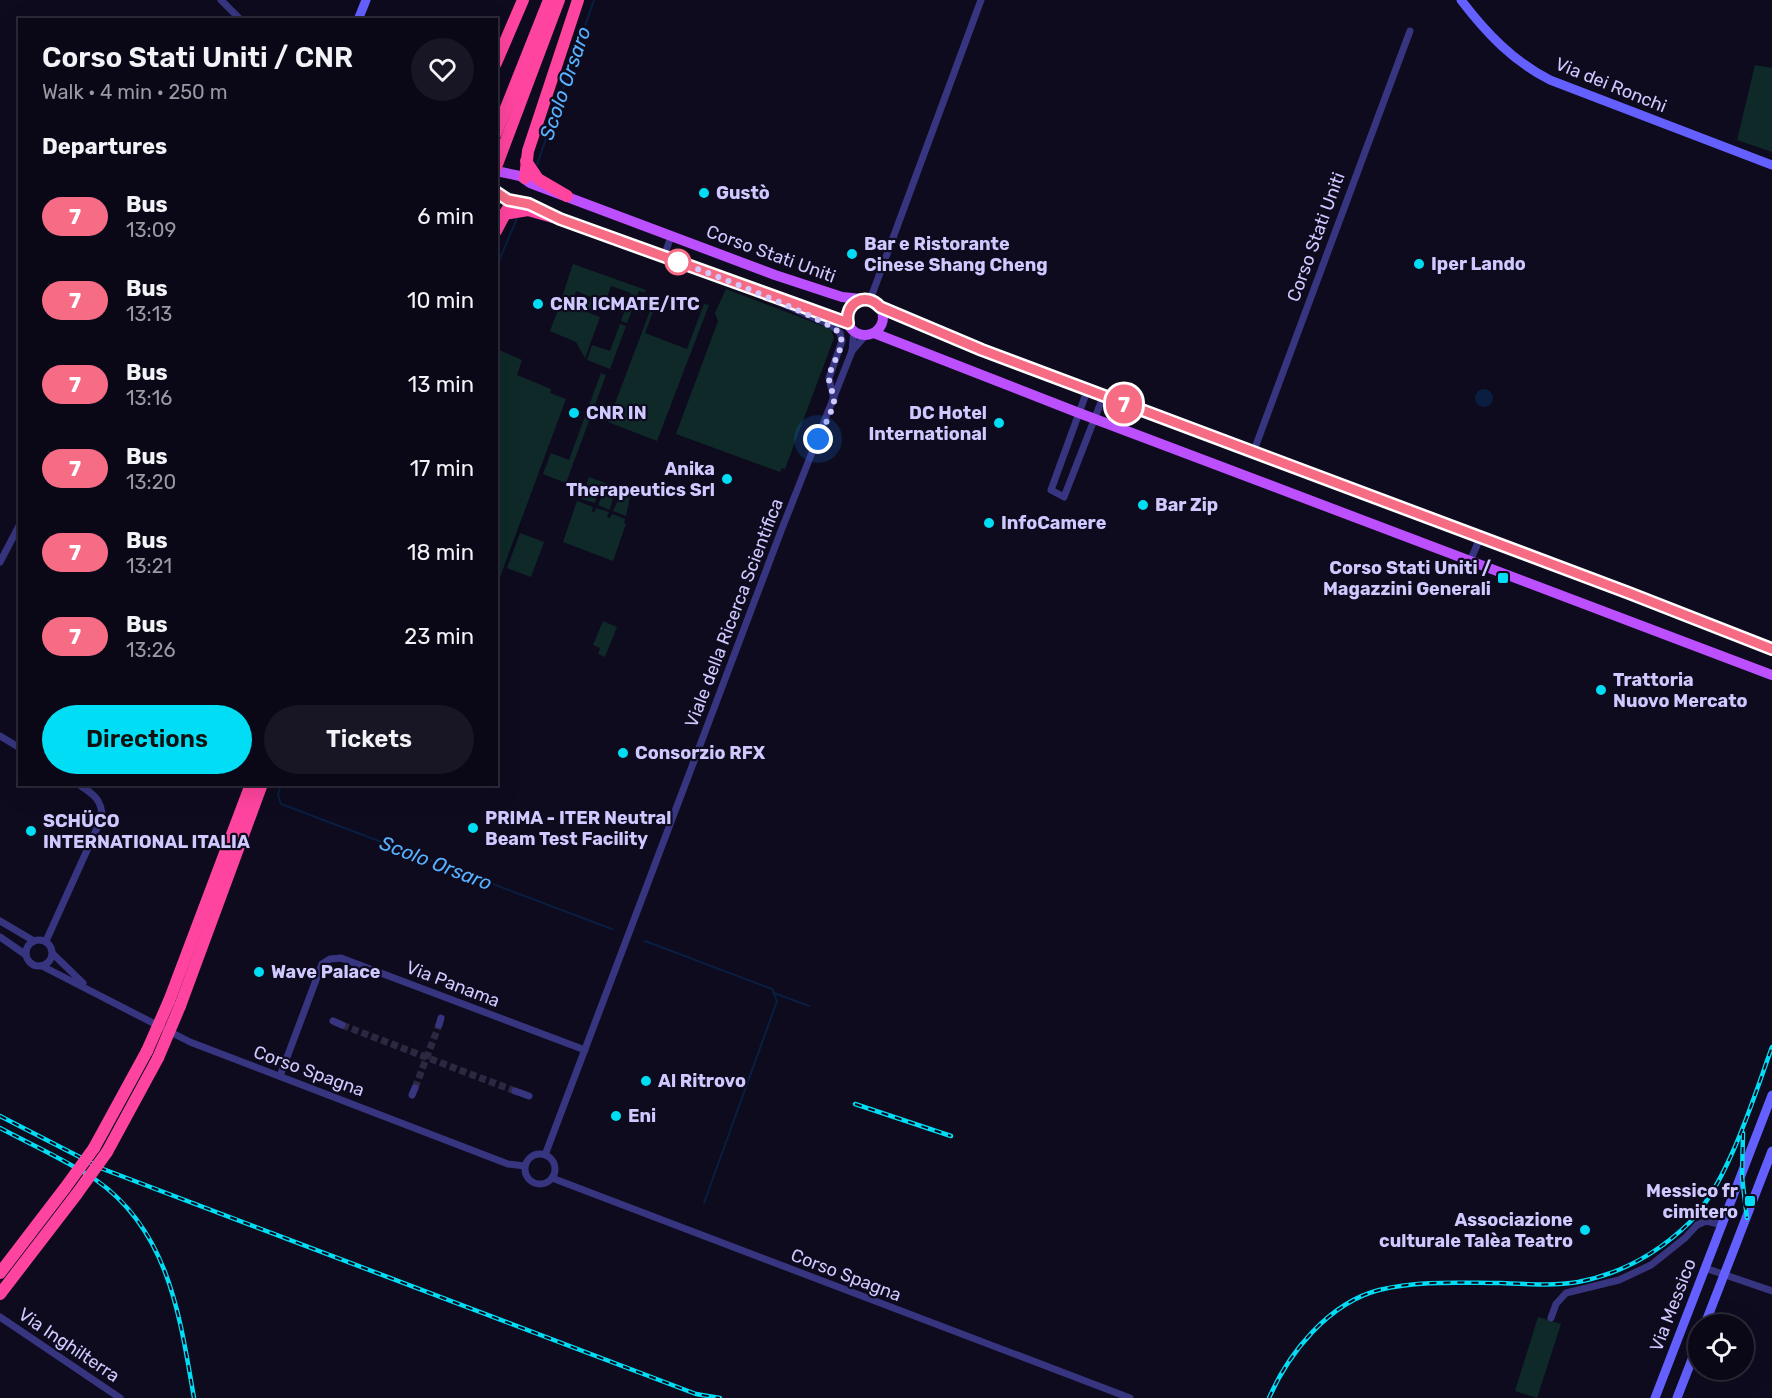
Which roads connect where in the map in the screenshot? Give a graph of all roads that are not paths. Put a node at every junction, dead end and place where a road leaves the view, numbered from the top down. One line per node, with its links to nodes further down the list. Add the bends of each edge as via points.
1 (222, 0): 9 (street)
2 (366, 0): 10 (street)
3 (523, 0): 12 (highway)
4 (549, 0): 13 (highway)
5 (559, 0): 16 (highway)
6 (579, 0): 14 (highway)
7 (981, 0): 27 (street)
8 (1461, 0): 15 (street, Via dei Ronchi, via 1505,51 1527,68)
9 (239, 18)
10 (359, 18)
11 (1410, 31): 37 (street, Corso Stati Uniti)
12 (498, 58)
13 (498, 129)
14 (525, 160): 17 (highway); 19 (highway, via 538,178)
15 (1772, 165)
16 (498, 170): 17 (main road, Corso Stati Uniti)
17 (523, 178): 19 (main road, Corso Stati Uniti); 20 (main road, via 530,193)
18 (498, 193): 20 (main road)
19 (567, 196): 24 (main road, Corso Stati Uniti)
20 (517, 202): 21 (highway); 22 (main road)
21 (504, 214): 22 (highway, via 528,210); 23 (highway)
22 (560, 219): 25 (main road)
23 (498, 227)
24 (671, 236): 25 (street); 27 (main road, Corso Stati Uniti, via 842,297)
25 (664, 256): 26 (main road)
26 (770, 297): 29 (main road); 34 (street, via 840,333 842,341 829,378)
27 (866, 299): 28 (main road); 29 (main road, via 851,306 847,315)
28 (880, 307): 30 (main road, via 883,319); 32 (main road)
29 (851, 327): 30 (main road); 31 (street, Viale della Ricerca Scientifica)
30 (870, 334): 31 (street, Viale della Ricerca Scientifica); 35 (main road)
31 (852, 351): 34 (street, Viale della Ricerca Scientifica)
32 (1088, 391): 33 (main road); 35 (street)
33 (1103, 397): 36 (street); 37 (main road)
34 (834, 400): 60 (street, Viale della Ricerca Scientifica, via 786,516)
35 (1079, 413): 36 (main road); 36 (street, via 1051,490 1064,497)
36 (1095, 419): 40 (main road)
37 (1253, 453): 39 (main road)
38 (18, 528): 41 (street)
39 (1480, 538): 40 (street); 42 (main road)
40 (1471, 559): 43 (main road)
41 (0, 562)
42 (1772, 649)
43 (1772, 675)
44 (0, 736): 45 (street)
45 (18, 747)
46 (81, 786): 52 (street, via 96,795 102,817)
47 (250, 786): 57 (highway)
48 (261, 786): 57 (highway)
49 (0, 921): 51 (street)
50 (0, 937): 54 (street, Corso Spagna)
51 (34, 941): 52 (street); 54 (street, via 27,946)
52 (46, 941): 53 (street, Corso Spagna)
53 (53, 954): 55 (street, via 50,962); 56 (street, Corso Spagna)
54 (26, 955): 55 (street, Corso Spagna, via 33,965)
55 (42, 966): 56 (street, Corso Spagna)
56 (89, 988): 62 (street, Corso Spagna, via 190,1042)
57 (175, 1003): 61 (highway, bridge)
58 (333, 1021): 59 (street)
59 (342, 1025)
60 (585, 1050): 62 (street, Via Panama, via 341,958 322,964); 67 (street, Viale della Ricerca Scientifica)
61 (153, 1055): 72 (highway, bridge, via 94,1148); 75 (highway, bridge, via 107,1152)
62 (280, 1076): 68 (street, Corso Spagna, via 508,1164)
63 (515, 1091): 65 (street)
64 (1772, 1095): 70 (street, Via Messico)
65 (529, 1096)
66 (1772, 1151): 73 (street, Via Messico)
67 (545, 1155): 68 (street, via 534,1155); 69 (street, via 554,1164)
68 (525, 1166): 69 (street, Corso Spagna, via 526,1174 535,1183)
69 (552, 1178): 81 (street, Corso Spagna)
70 (1723, 1225): 71 (street, Via Messico); 78 (street, Via Messico, via 1706,1221 1651,1265 1619,1280 1566,1293)
71 (1705, 1268): 73 (street); 82 (street, Via Messico)
72 (0, 1273)
73 (1724, 1275): 74 (street); 76 (street, Via Messico)
74 (1772, 1291)
75 (0, 1294)
76 (1709, 1314)
77 (0, 1317): 80 (street, Via Inghilterra)
78 (1551, 1318)
79 (1688, 1370): 83 (street, Via Messico)
80 (120, 1398)
81 (1131, 1398)
82 (1655, 1398)
83 (1677, 1398)

